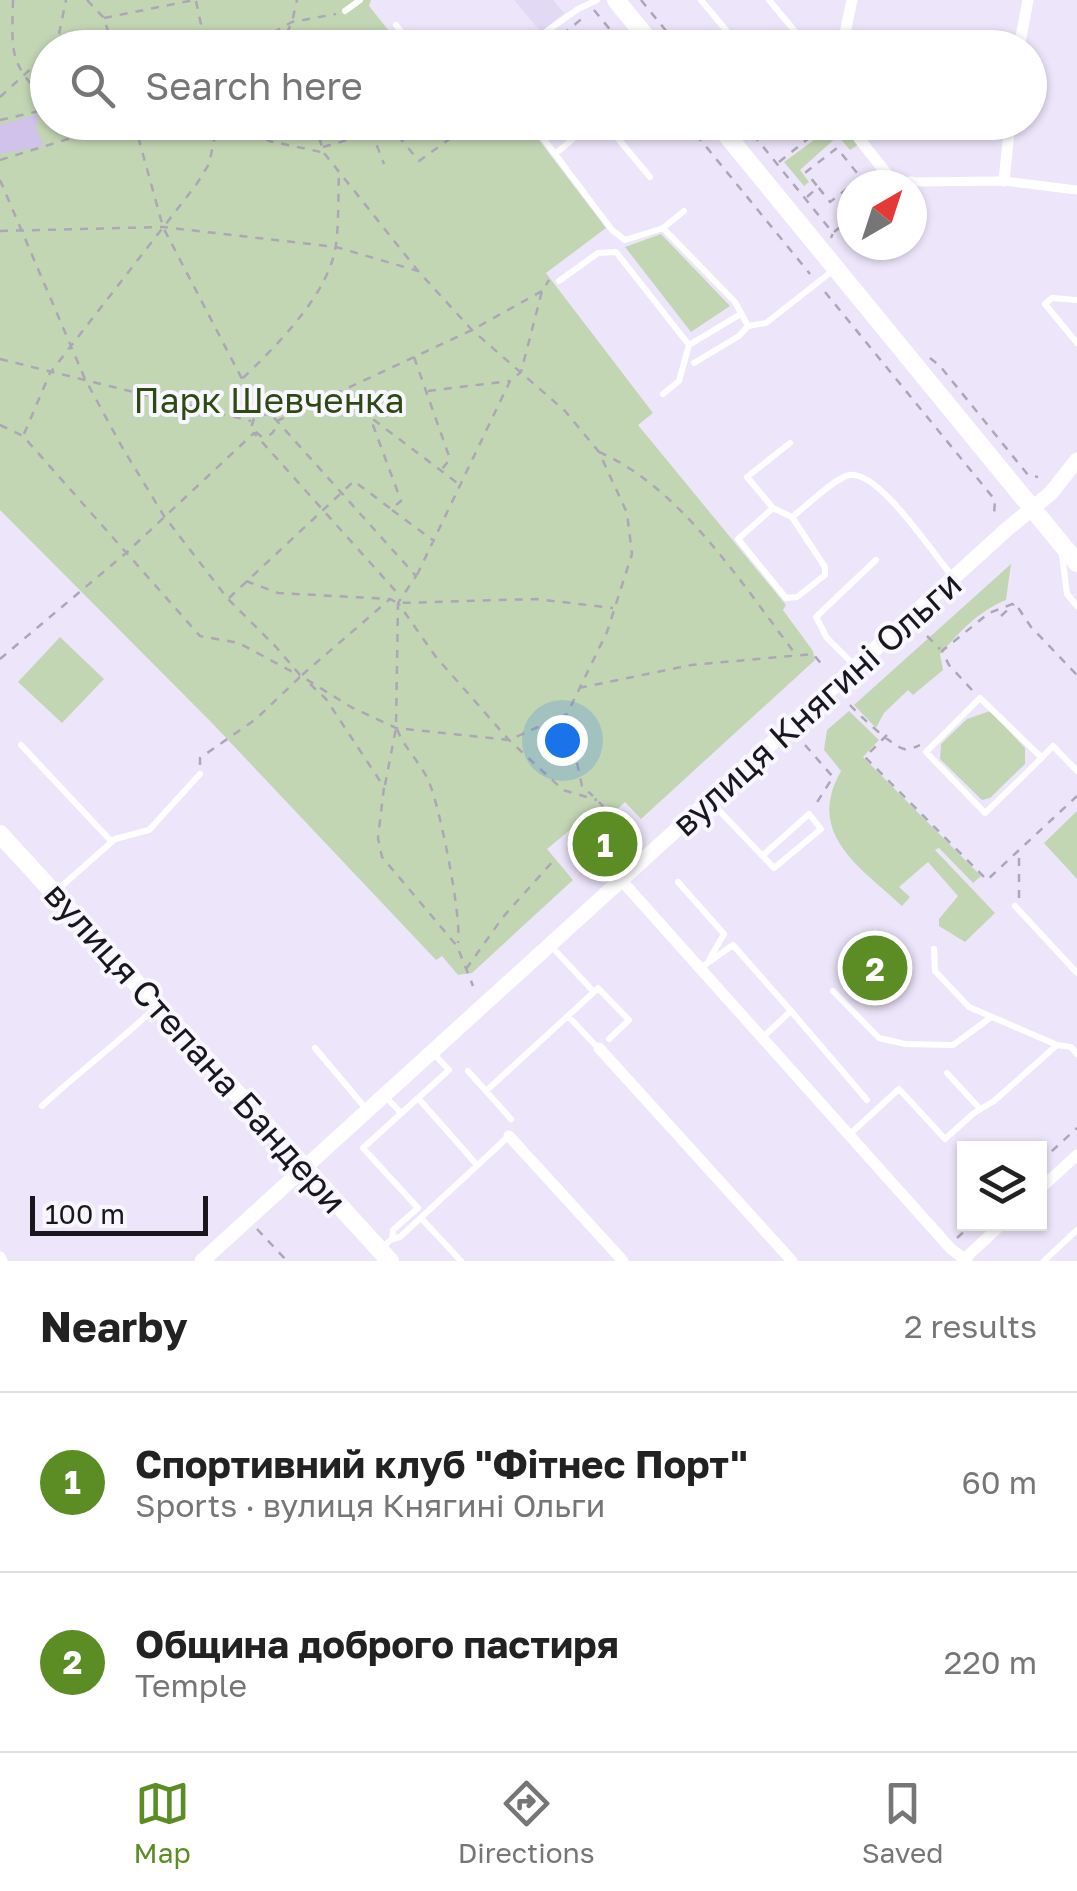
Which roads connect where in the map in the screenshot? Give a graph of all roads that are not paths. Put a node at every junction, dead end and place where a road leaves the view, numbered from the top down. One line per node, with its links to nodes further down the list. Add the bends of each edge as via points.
1 (360, 0): 8 (lane)
2 (616, 0): 12 (main road)
3 (701, 0): 13 (lane)
4 (769, 0): 14 (lane)
5 (852, 0): 15 (street)
6 (1028, 0): 16 (street)
7 (594, 5): 11 (lane)
8 (345, 11)
9 (396, 25): 10 (lane)
10 (400, 30)
11 (548, 30)
12 (640, 30)
13 (726, 30)
14 (795, 30)
15 (846, 30)
16 (1022, 30)
17 (544, 140): 23 (lane)
18 (572, 140): 23 (lane)
19 (619, 140): 25 (lane)
20 (731, 140): 33 (main road)
21 (860, 140): 24 (street)
22 (1008, 140): 26 (street)
23 (555, 154): 31 (lane)
24 (884, 170)
25 (650, 177)
26 (1004, 180): 27 (street); 28 (street)
27 (927, 182)
28 (1077, 190)
29 (684, 211): 30 (lane)
30 (663, 228): 31 (lane); 36 (lane)
31 (625, 240): 32 (lane)
32 (616, 252): 34 (lane, via 598,253); 39 (lane)
33 (835, 269): 37 (lane, via 766,323); 45 (main road)
34 (559, 282)
35 (1077, 300): 38 (lane, via 1044,304)
36 (739, 315): 37 (lane); 39 (lane)
37 (748, 326): 40 (lane)
38 (1077, 343)
39 (688, 344): 41 (lane, via 679,381)
40 (694, 363)
41 (663, 394)
42 (790, 443): 44 (lane, via 747,477)
43 (1077, 460): 45 (street, вулиця Княгині Ольги)
44 (773, 508): 46 (lane); 46 (lane, via 738,539 786,598 814,584 825,567)
45 (1031, 509): 47 (main road); 50 (street, вулиця Княгині Ольги)
46 (792, 517): 50 (lane, via 846,475 859,475 885,492)
47 (1060, 544): 49 (main road); 51 (lane, via 1067,594)
48 (876, 560): 52 (lane, via 816,617)
49 (1077, 563)
50 (954, 579): 52 (street, вулиця Княгині Ольги)
51 (1077, 606)
52 (856, 668): 59 (street, вулиця Княгині Ольги)
53 (22, 745): 61 (lane)
54 (1077, 753): 56 (lane)
55 (1042, 758): 55 (lane, via 985,813 926,752 983,696); 56 (lane, via 1054,746)
56 (1068, 762): 57 (lane)
57 (1077, 771)
58 (200, 774): 61 (lane, via 149,830)
59 (710, 801): 62 (lane); 63 (street, вулиця Княгині Ольги)
60 (0, 834): 65 (main road, вулиця Степана Бандери)
61 (112, 842): 65 (lane)
62 (762, 856): 62 (lane, via 774,868 821,829 809,814)
63 (622, 880): 67 (street, вулиця Княгині Ольги); 69 (street)
64 (678, 882): 69 (lane, via 724,934)
65 (54, 893): 73 (main road, вулиця Степана Бандери)
66 (1017, 908): 70 (lane)
67 (550, 946): 72 (lane); 81 (street, вулиця Княгині Ольги)
68 (934, 948): 76 (lane, via 934,971 969,1008)
69 (705, 964): 74 (lane, via 733,945); 77 (street)
70 (1077, 973)
71 (833, 991): 76 (lane, via 879,1038 905,1044 953,1046)
72 (594, 992): 75 (lane); 78 (lane, via 598,988 628,1020)
73 (157, 1006): 89 (lane); 98 (main road, вулиця Степана Бандери)
74 (791, 1012): 77 (lane); 88 (lane)
75 (568, 1016): 78 (lane); 85 (lane)
76 (990, 1018): 79 (lane)
77 (763, 1037): 94 (street)
78 (604, 1044): 108 (street)
79 (1058, 1046): 82 (lane); 90 (lane)
80 (316, 1048): 91 (lane)
81 (432, 1052): 86 (street, вулиця Княгині Ольги); 87 (lane, via 448,1070)
82 (1077, 1054)
83 (468, 1071): 85 (lane)
84 (947, 1073): 90 (lane)
85 (486, 1091): 93 (lane)
86 (385, 1095): 91 (street, вулиця Княгині Ольги); 92 (lane)
87 (418, 1098): 92 (lane); 97 (lane)
88 (867, 1100)
89 (42, 1106)
90 (980, 1110): 94 (lane, via 945,1139 899,1089)
91 (368, 1111): 98 (street, вулиця Княгині Ольги)
92 (402, 1113): 103 (lane, via 363,1148 418,1208 393,1230)
93 (512, 1119)
94 (850, 1134): 104 (street)
95 (509, 1136): 97 (lane); 107 (street)
96 (1077, 1154): 99 (street)
97 (477, 1165): 100 (lane)
98 (304, 1167): 103 (main road, вулиця Степана Бандери); 105 (street, вулиця Княгині Ольги)
99 (1047, 1182)
100 (420, 1218): 103 (lane); 106 (lane)
101 (1077, 1230): 109 (lane)
102 (995, 1231): 104 (street)
103 (387, 1250)
104 (964, 1260)
105 (202, 1261)
106 (461, 1261)
107 (623, 1261)
108 (792, 1261)
109 (1044, 1261)

